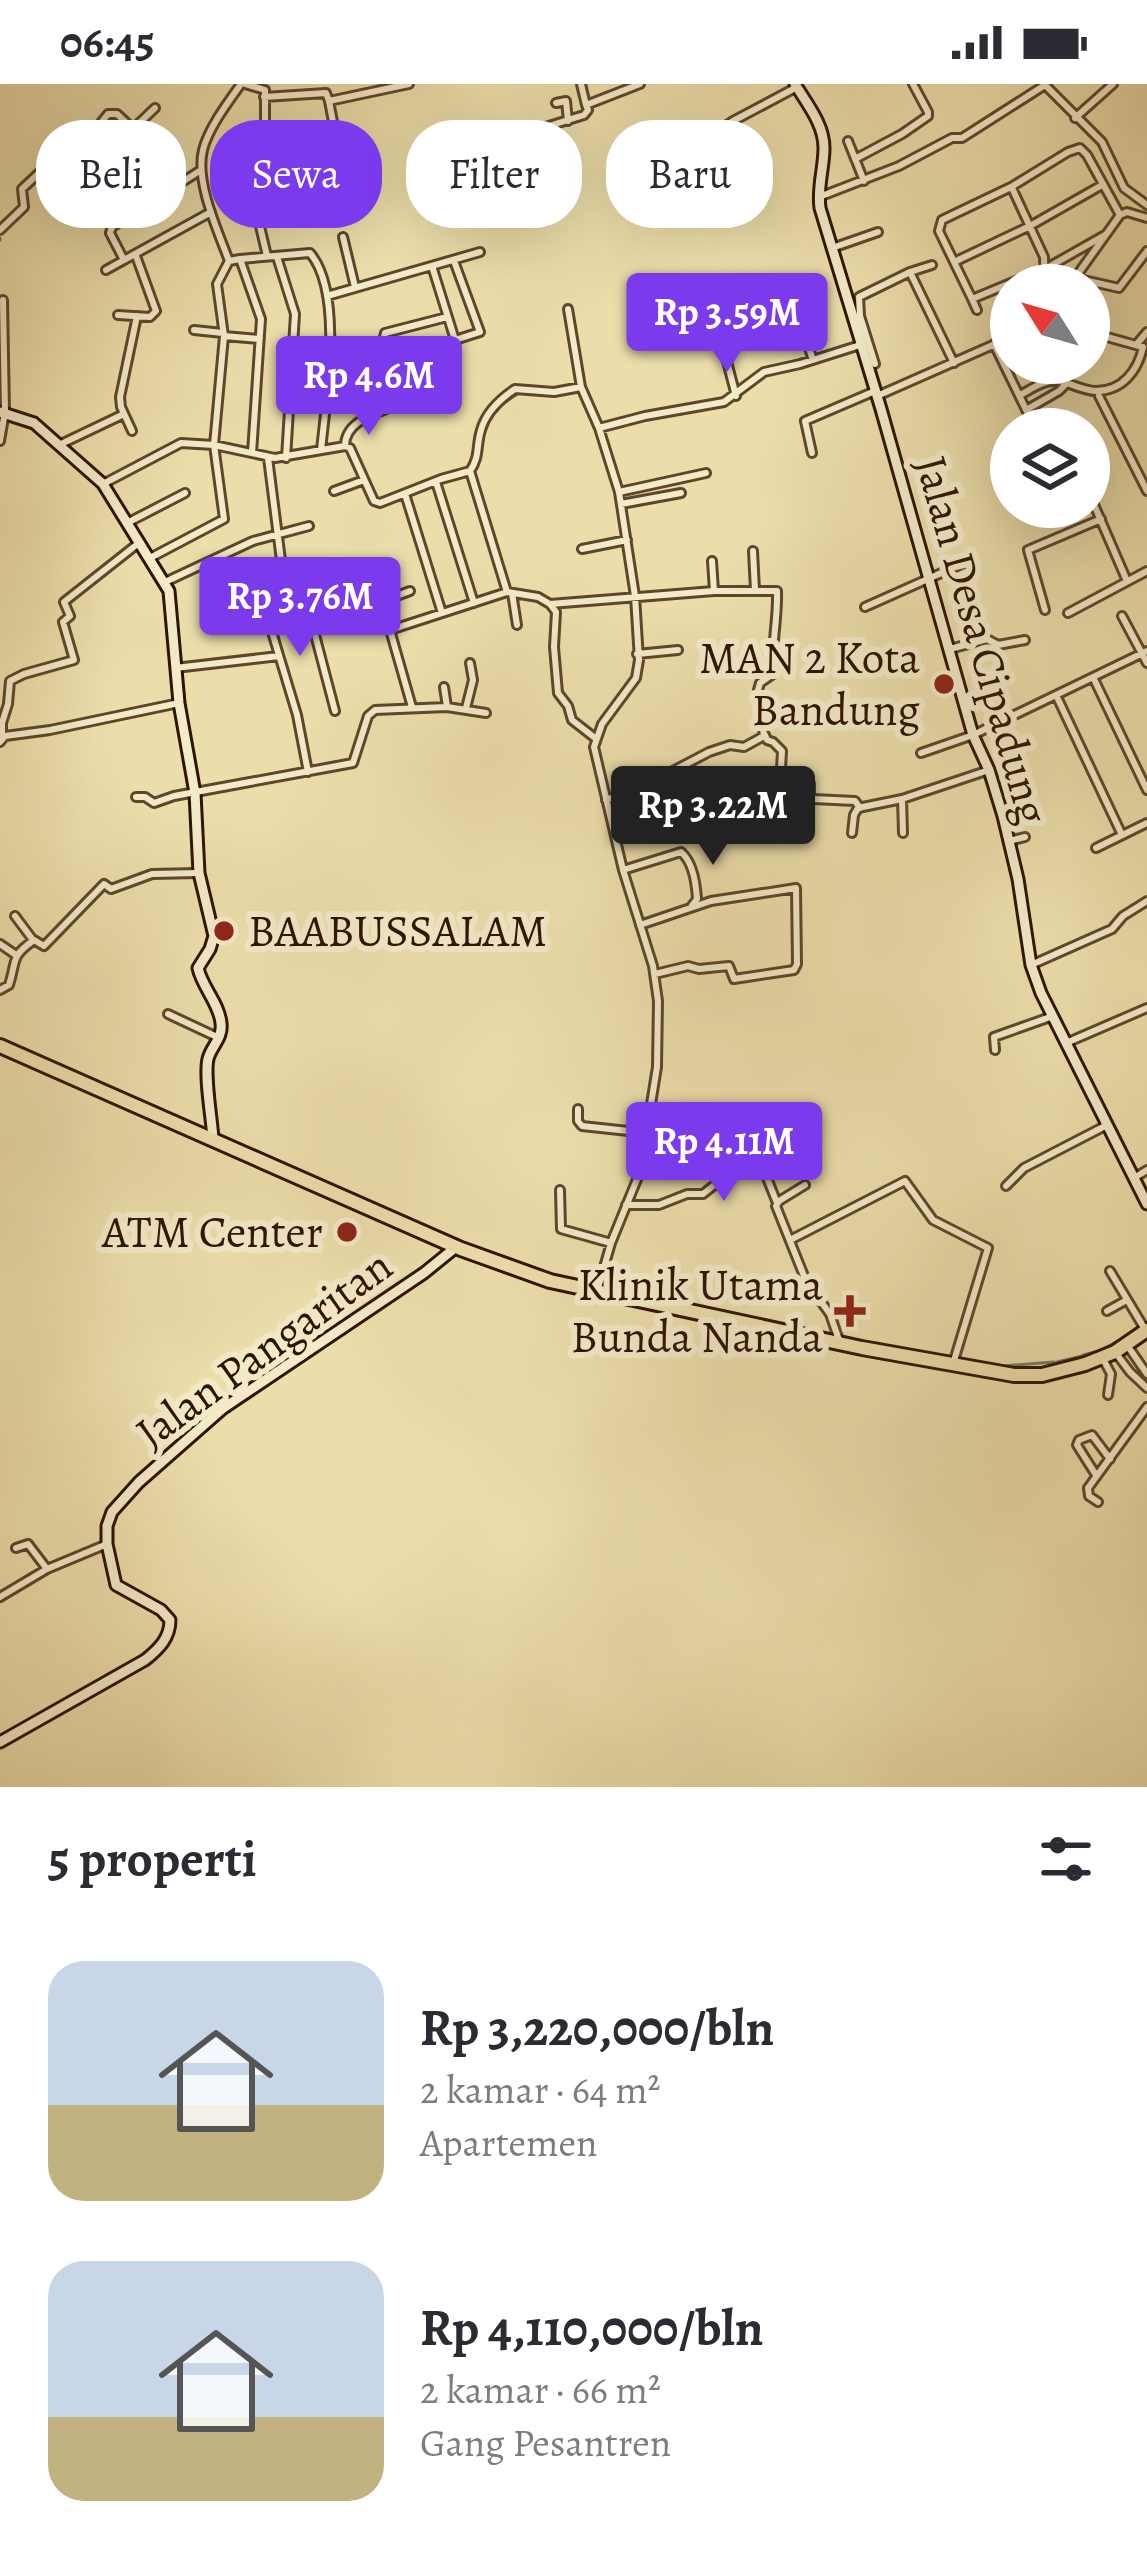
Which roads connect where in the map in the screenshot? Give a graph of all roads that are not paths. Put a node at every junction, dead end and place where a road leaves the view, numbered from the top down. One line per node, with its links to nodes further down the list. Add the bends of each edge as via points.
1 (243, 84): 10 (street, via 264,88); 23 (street, via 205,144)
2 (409, 84): 9 (street)
3 (581, 84): 11 (street)
4 (640, 84): 11 (street)
5 (913, 84): 22 (street, via 928,116)
6 (1113, 84): 15 (street)
7 (1045, 85): 15 (street); 26 (street, via 964,137)
8 (796, 86): 20 (street); 29 (street, Jalan Desa Cipadung, via 823,136)
9 (326, 93): 10 (street)
10 (264, 98): 17 (street)
11 (585, 100): 12 (street); 19 (street, via 588,110)
12 (566, 101): 13 (street); 18 (street)
13 (556, 104)
14 (155, 108): 16 (street)
15 (1075, 118): 30 (street, via 1102,142 1124,188)
16 (142, 120)
17 (265, 120)
18 (568, 120)
19 (573, 120)
20 (735, 120)
21 (848, 141): 22 (street)
22 (855, 159): 26 (street)
23 (201, 170): 25 (street); 31 (street)
24 (36, 175): 39 (street, via 22,188 24,206)
25 (186, 179)
26 (864, 181): 29 (street)
27 (1102, 185): 28 (street, via 1081,148); 33 (street); 35 (street)
28 (1011, 187): 35 (street); 53 (street, via 940,221)
29 (818, 197): 43 (street, Jalan Desa Cipadung)
30 (1147, 205)
31 (210, 208)
32 (210, 213): 46 (street)
33 (1120, 215): 34 (street); 41 (street)
34 (1147, 218)
35 (1030, 226): 53 (street); 54 (street)
36 (111, 228): 50 (street)
37 (217, 228): 51 (street)
38 (260, 228): 47 (street)
39 (0, 230)
40 (878, 232): 43 (street)
41 (1106, 235): 55 (street); 56 (street)
42 (343, 236): 62 (street)
43 (832, 248): 80 (street, Jalan Desa Cipadung)
44 (1147, 251): 61 (street, via 1120,287)
45 (480, 252): 52 (street)
46 (136, 256): 50 (street); 70 (street, via 156,311)
47 (267, 256): 48 (street); 49 (street)
48 (277, 257): 64 (street, via 313,254); 113 (street, via 295,314)
49 (240, 259): 51 (street); 77 (street)
50 (124, 260): 59 (street)
51 (229, 261): 76 (street, via 217,284)
52 (454, 261): 58 (street); 79 (street, via 480,332)
53 (954, 262): 65 (street)
54 (1044, 264)
55 (1057, 264)
56 (1085, 264)
57 (932, 265): 60 (street)
58 (432, 266): 62 (street); 72 (street)
59 (106, 269)
60 (910, 272): 85 (street); 86 (street, via 858,299)
61 (1110, 285)
62 (355, 287): 64 (street)
63 (990, 291): 65 (street)
64 (327, 296): 87 (street)
65 (972, 298): 68 (street)
66 (3, 300): 92 (street)
67 (568, 309): 93 (street)
68 (977, 310)
69 (118, 315): 70 (street)
70 (137, 316): 102 (street, via 120,398)
71 (725, 316): 96 (street)
72 (447, 317): 79 (street); 83 (street, via 385,333)
73 (813, 326): 84 (street, via 803,331)
74 (194, 329): 76 (street)
75 (1147, 332): 82 (street)
76 (224, 334): 77 (street); 107 (street)
77 (260, 338): 110 (street)
78 (1110, 338): 82 (street)
79 (455, 340): 83 (street, via 388,360)
80 (860, 345): 84 (street); 94 (street, Jalan Desa Cipadung)
81 (990, 346): 85 (street)
82 (1142, 347): 91 (street, via 1137,369 1110,387)
83 (381, 349): 87 (street)
84 (813, 360): 96 (street, via 764,372)
85 (954, 363): 94 (street)
86 (875, 364)
87 (328, 368): 109 (street)
88 (1014, 384): 95 (street)
89 (1043, 384): 95 (street)
90 (1065, 384): 100 (street)
91 (1070, 384)
92 (2, 387): 101 (street)
93 (581, 387): 103 (street); 114 (street, via 508,394 483,424)
94 (876, 393): 111 (street, via 806,420); 141 (street, Jalan Desa Cipadung)
95 (1020, 395): 99 (street)
96 (736, 396): 103 (street)
97 (1099, 396): 120 (street)
98 (391, 407): 108 (street, via 351,429)
99 (1025, 408)
100 (1029, 408)
101 (2, 412): 105 (street); 106 (street, via 34,423)
102 (124, 414): 104 (street); 106 (street)
103 (599, 428): 121 (street)
104 (132, 431)
105 (0, 441)
106 (59, 446): 118 (street)
107 (214, 446): 110 (street); 118 (street, via 175,444); 135 (street, via 224,519)
108 (345, 446): 109 (street); 116 (street)
109 (321, 452): 113 (street)
110 (252, 453): 112 (street)
111 (812, 453)
112 (268, 458): 113 (street); 130 (street)
113 (286, 458)
114 (470, 471): 117 (street); 147 (street)
115 (706, 472): 121 (street)
116 (364, 480): 119 (street); 123 (street, via 376,503)
117 (436, 482): 123 (street); 150 (street)
118 (104, 484): 126 (street)
119 (334, 491)
120 (1147, 491)
121 (619, 492): 125 (street)
122 (185, 493): 126 (street)
123 (405, 494): 155 (street)
124 (681, 494): 125 (street)
125 (621, 504): 131 (street)
126 (128, 523): 132 (street)
127 (309, 526): 130 (street)
128 (1080, 528): 153 (street, via 1028,550)
129 (1105, 528): 142 (street)
130 (277, 534): 140 (street); 143 (street)
131 (627, 540): 133 (street); 148 (street)
132 (140, 542): 135 (street); 180 (street, via 64,602 74,661 10,681)
133 (582, 549)
134 (753, 551): 144 (street)
135 (150, 558): 143 (street)
136 (712, 561): 146 (street)
137 (966, 562): 141 (street)
138 (1147, 572): 142 (street)
139 (369, 575): 149 (street)
140 (283, 576): 164 (street, via 262,588); 175 (street, via 303,589)
141 (929, 578): 152 (street); 160 (street, Jalan Desa Cipadung)
142 (1127, 581): 154 (street)
143 (165, 582): 167 (street)
144 (755, 590): 146 (street); 177 (street, via 777,591 773,671 758,690)
145 (410, 591): 149 (street)
146 (714, 591): 148 (street)
147 (510, 592): 150 (street); 151 (street); 157 (street)
148 (634, 596): 151 (street); 163 (street)
149 (380, 602): 158 (street)
150 (474, 604): 155 (street)
151 (550, 604): 179 (street, via 558,693 572,720)
152 (865, 608)
153 (1045, 610)
154 (1068, 613)
155 (442, 614): 158 (street)
156 (1122, 616): 162 (street)
157 (518, 625)
158 (390, 630): 172 (street)
159 (1025, 640): 160 (street)
160 (950, 649): 178 (street, Jalan Desa Cipadung)
161 (678, 650): 163 (street)
162 (1145, 652): 166 (street); 168 (street)
163 (638, 654): 179 (street, via 636,678)
164 (279, 656): 167 (street); 183 (street)
165 (470, 662): 174 (street)
166 (1147, 663)
167 (175, 668): 171 (street)
168 (1093, 677): 170 (street); 184 (street)
169 (444, 687): 173 (street)
170 (1057, 696): 178 (street); 193 (street)
171 (178, 703): 180 (street); 185 (street)
172 (412, 707): 173 (street); 183 (street, via 370,712 354,763)
173 (447, 707): 174 (street)
174 (466, 708): 176 (street)
175 (335, 711)
176 (486, 712)
177 (765, 735): 188 (street); 189 (street, via 782,751 780,786 810,784 813,800 855,801)
178 (973, 735): 181 (street); 182 (street, Jalan Desa Cipadung)
179 (595, 738): 188 (street)
180 (1, 740)
181 (921, 753)
182 (989, 770): 187 (street); 195 (street, Jalan Desa Cipadung)
183 (308, 772): 185 (street)
184 (1147, 790)
185 (195, 793): 186 (street, via 154,802); 198 (street)
186 (136, 797)
187 (902, 799): 189 (street); 192 (street)
188 (606, 800): 197 (street)
189 (860, 808): 191 (street)
190 (1147, 823): 193 (street)
191 (851, 833)
192 (903, 833)
193 (1122, 835): 196 (street)
194 (1025, 836): 195 (street)
195 (1009, 841): 206 (street, Jalan Desa Cipadung)
196 (1096, 848)
197 (623, 869): 200 (street, via 683,853 697,891); 202 (street)
198 (200, 873): 203 (street, via 102,886 43,946); 212 (street, via 214,936 198,968)
199 (1147, 901): 206 (street, via 1112,929)
200 (690, 908): 202 (street); 207 (street, via 796,888 797,966 734,979 730,967)
201 (15, 916): 203 (street)
202 (640, 925): 207 (street)
203 (33, 940): 205 (street)
204 (0, 944): 205 (street)
205 (16, 955): 208 (street, via 9,985)
206 (1034, 963): 211 (street, Jalan Desa Cipadung)
207 (655, 974): 219 (street, via 657,1066)
208 (0, 990)
209 (1147, 1008): 213 (street)
210 (168, 1014): 212 (street)
211 (1053, 1016): 213 (street, Jalan Desa Cipadung); 215 (street, via 994,1037)
212 (220, 1039): 220 (street, via 208,1060)
213 (1066, 1043): 217 (street, Jalan Desa Cipadung)
214 (0, 1046): 220 (highway)
215 (995, 1050)
216 (578, 1109): 219 (street, via 582,1126)
217 (1107, 1125): 223 (street, Jalan Desa Cipadung); 225 (street, via 1024,1168)
218 (784, 1126): 221 (street)
219 (647, 1132): 229 (street)
220 (213, 1139): 232 (highway)
221 (759, 1158): 228 (street); 229 (street, via 752,1154 699,1196)
222 (1147, 1170): 223 (street)
223 (1134, 1178): 227 (street, Jalan Desa Cipadung)
224 (805, 1185): 228 (street)
225 (1006, 1186)
226 (560, 1190): 231 (street, via 562,1231)
227 (1146, 1201)
228 (777, 1203): 230 (street)
229 (626, 1205): 231 (street)
230 (790, 1240): 238 (street); 240 (street, via 905,1181 933,1220 988,1248)
231 (611, 1244): 234 (street)
232 (456, 1247): 234 (highway); 248 (street, Jalan Pangaritan, via 222,1409 112,1512)
233 (1110, 1271): 235 (street)
234 (597, 1292): 238 (highway)
235 (1126, 1300): 236 (street); 237 (street)
236 (1107, 1311)
237 (1146, 1330): 239 (highway)
238 (840, 1343): 240 (highway)
239 (1115, 1351): 240 (highway, via 1042,1375); 241 (street); 242 (street); 243 (street)
240 (953, 1364)
241 (1147, 1374)
242 (1147, 1388)
243 (1108, 1395)
244 (1147, 1407): 245 (street)
245 (1110, 1459): 246 (street); 246 (street, via 1092,1435 1079,1439)
246 (1097, 1477): 247 (street, via 1088,1493)
247 (1098, 1502)
248 (99, 1547): 250 (street); 252 (street, via 116,1585 161,1610 169,1632 145,1660)
249 (16, 1548): 250 (street, via 28,1544)
250 (47, 1569): 251 (street)
251 (0, 1598)
252 (0, 1742)

